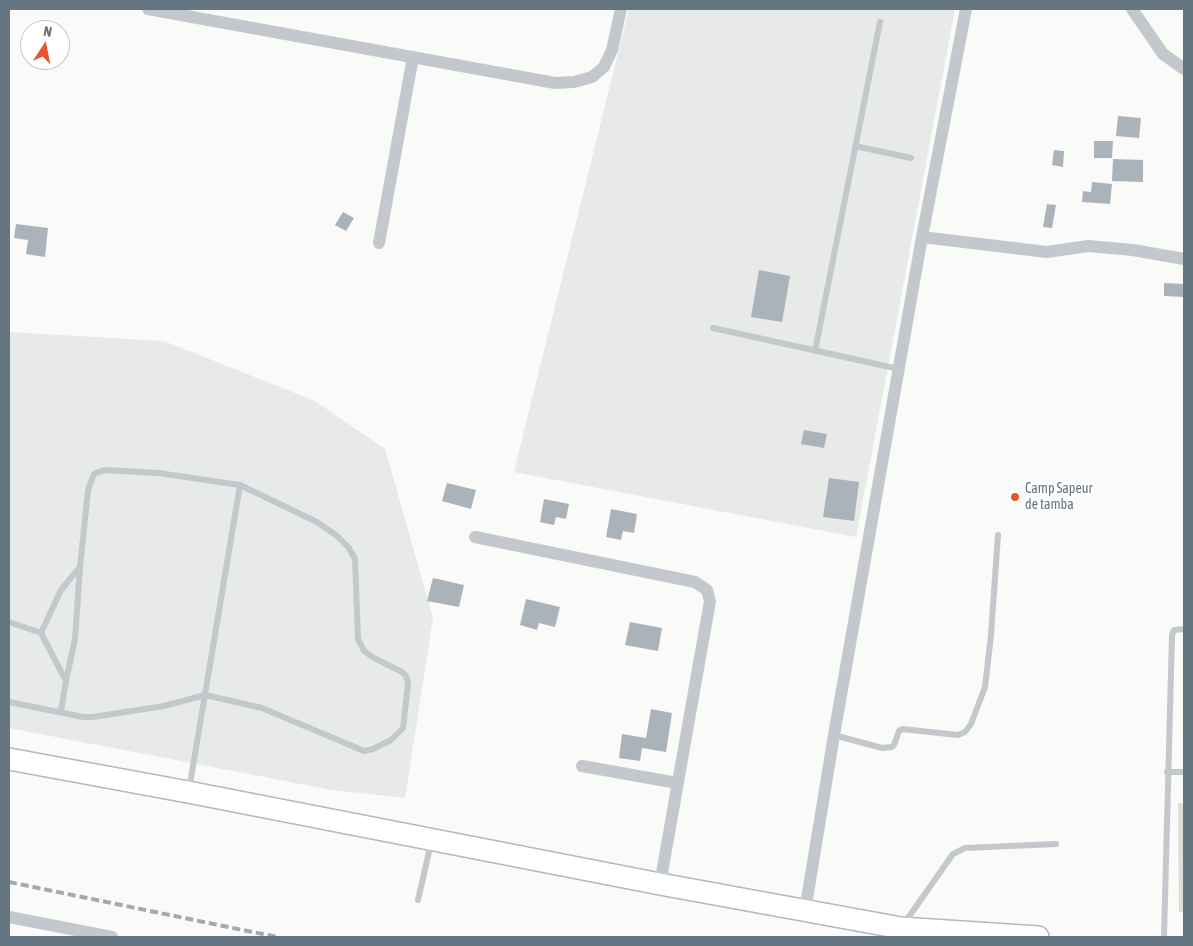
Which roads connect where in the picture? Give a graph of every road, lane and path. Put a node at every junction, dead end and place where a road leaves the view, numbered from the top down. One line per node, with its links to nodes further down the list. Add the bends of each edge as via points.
1 (148, 9): 6 (street)
2 (621, 9): 6 (street, via 612,50 604,67 592,77 574,82 555,83)
3 (966, 9): 10 (street)
4 (1132, 9): 7 (street, via 1163,54)
5 (880, 22): 8 (lane)
6 (413, 57): 11 (street)
7 (1184, 69)
8 (855, 146): 9 (lane); 14 (lane)
9 (911, 158)
10 (922, 237): 12 (street, via 1047,252 1088,246); 15 (street)
11 (379, 243)
12 (1184, 258)
13 (713, 328): 14 (lane)
14 (815, 350): 15 (lane)
15 (899, 369): 27 (street)
16 (240, 485): 19 (lane, via 158,474 104,470 94,474 88,490); 24 (lane); 24 (lane, via 317,522 349,548 355,559 358,639 364,651 406,676 403,728 392,740 364,751 262,708)
17 (998, 535): 27 (lane, via 985,687 965,732 958,735 902,730 892,747 882,748)
18 (475, 537): 32 (street, via 696,582 708,590 710,601)
19 (80, 567): 22 (lane, via 61,590); 23 (lane, via 75,639)
20 (9, 622): 22 (lane)
21 (1184, 629): 30 (lane, via 1174,630 1172,635)
22 (41, 633): 23 (lane)
23 (66, 681): 26 (lane)
24 (205, 695): 26 (lane, via 164,706 93,717); 33 (lane)
25 (9, 702): 26 (lane)
26 (61, 712)
27 (834, 735): 38 (street)
28 (9, 759): 33 (highway)
29 (582, 766): 32 (street)
30 (1168, 772): 31 (lane); 46 (lane)
31 (1184, 772)
32 (677, 783): 36 (street)
33 (188, 792): 34 (highway)
34 (432, 840): 36 (highway); 37 (lane)
35 (1056, 844): 40 (lane, via 965,848 953,854)
36 (660, 884): 38 (highway)
37 (418, 900)
38 (805, 911): 40 (highway)
39 (9, 917): 41 (street)
40 (901, 928): 42 (highway)
41 (73, 933): 43 (street)
42 (923, 934): 44 (highway)
43 (112, 937)
44 (1008, 937): 45 (highway)
45 (1038, 937)
46 (1164, 937)

